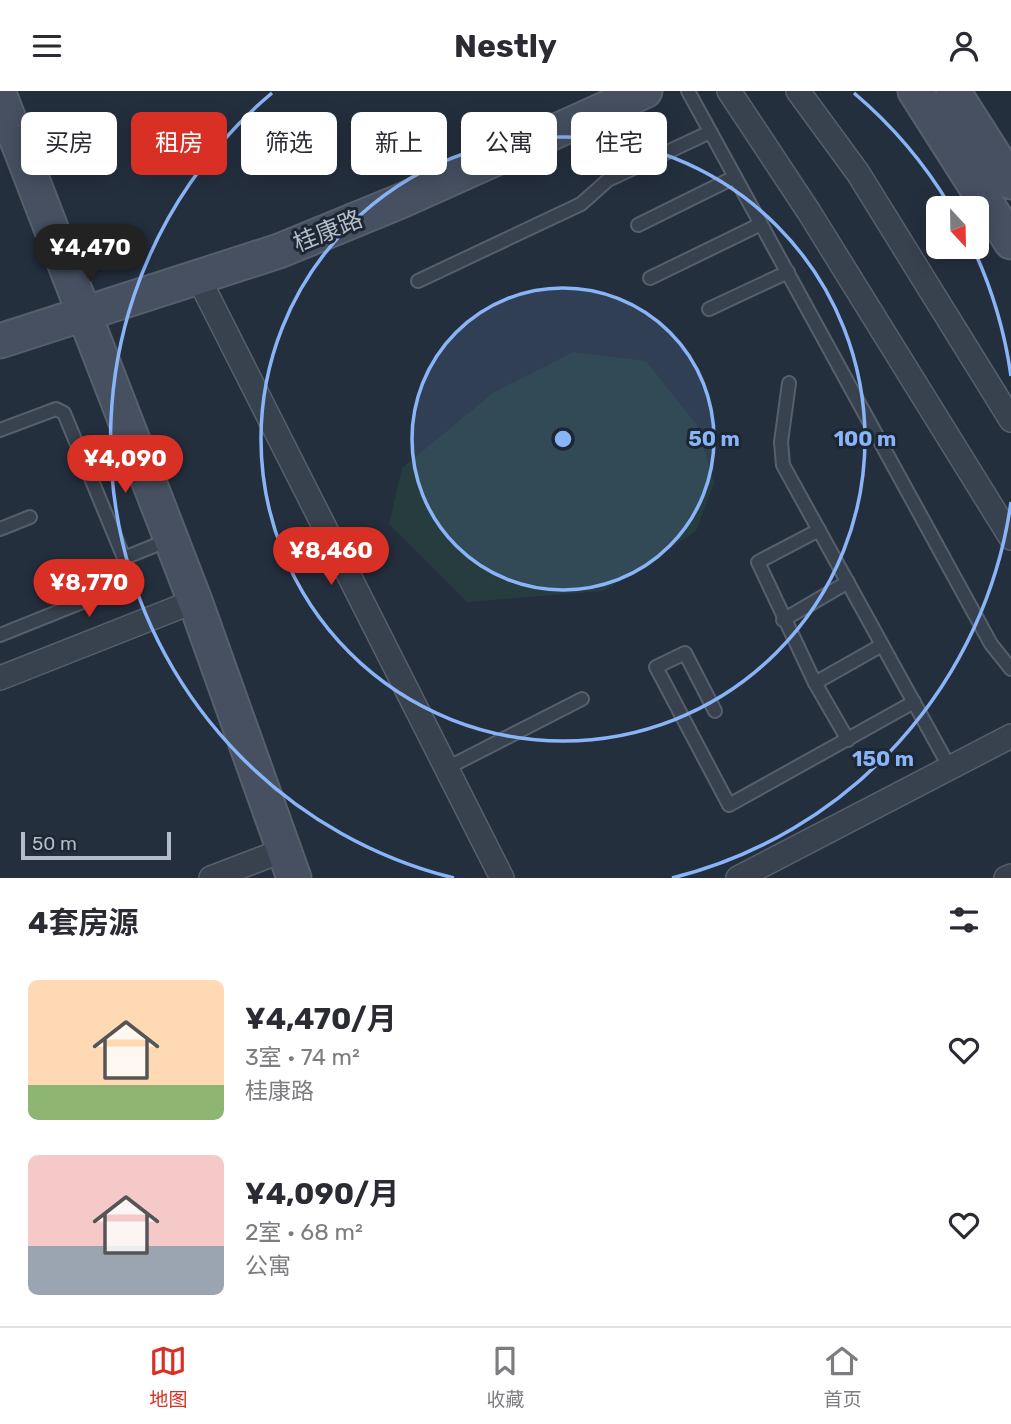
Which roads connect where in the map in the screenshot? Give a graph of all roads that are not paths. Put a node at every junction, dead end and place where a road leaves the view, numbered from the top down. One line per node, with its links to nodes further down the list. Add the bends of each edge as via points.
1 (645, 91): 15 (street, 桂康路, via 401,201 279,251)
2 (688, 91): 8 (lane)
3 (729, 91): 27 (street, via 810,212)
4 (798, 91): 22 (street, via 858,173)
5 (915, 91): 13 (street)
6 (953, 91): 10 (street)
7 (0, 96): 19 (street)
8 (710, 132): 9 (lane); 17 (lane, via 608,180 581,204)
9 (735, 177): 11 (lane); 12 (lane)
10 (1011, 182)
11 (638, 225)
12 (761, 225): 14 (lane); 16 (lane)
13 (1011, 243)
14 (788, 272): 18 (lane); 35 (lane, via 991,644)
15 (198, 277): 19 (street, 桂康路); 43 (street)
16 (650, 278)
17 (418, 281)
18 (709, 309)
19 (86, 314): 20 (street, 桂康路); 28 (street)
20 (0, 341)
21 (789, 383): 26 (lane, via 781,455)
22 (1011, 420)
23 (0, 431): 29 (lane, via 56,409 64,413)
24 (30, 517): 25 (lane)
25 (0, 529)
26 (819, 530): 30 (lane); 32 (lane, via 758,562)
27 (1011, 538)
28 (171, 539): 29 (lane); 31 (street)
29 (124, 558): 33 (lane, via 131,578 127,584)
30 (848, 582): 32 (lane); 34 (lane)
31 (195, 601): 36 (street); 45 (street)
32 (783, 620): 37 (lane)
33 (0, 635)
34 (882, 645): 37 (lane); 39 (lane)
35 (1011, 669)
36 (0, 678)
37 (815, 683): 42 (lane)
38 (583, 699): 43 (lane)
39 (914, 702): 42 (lane); 44 (lane)
40 (715, 711): 42 (lane, via 685,653 656,667 729,805)
41 (1011, 736): 44 (street)
42 (848, 740)
43 (447, 768): 48 (street)
44 (950, 768): 49 (street)
45 (289, 864): 47 (street)
46 (1011, 876): 50 (street)
47 (211, 878)
48 (502, 878)
49 (738, 878)
50 (1006, 878)

